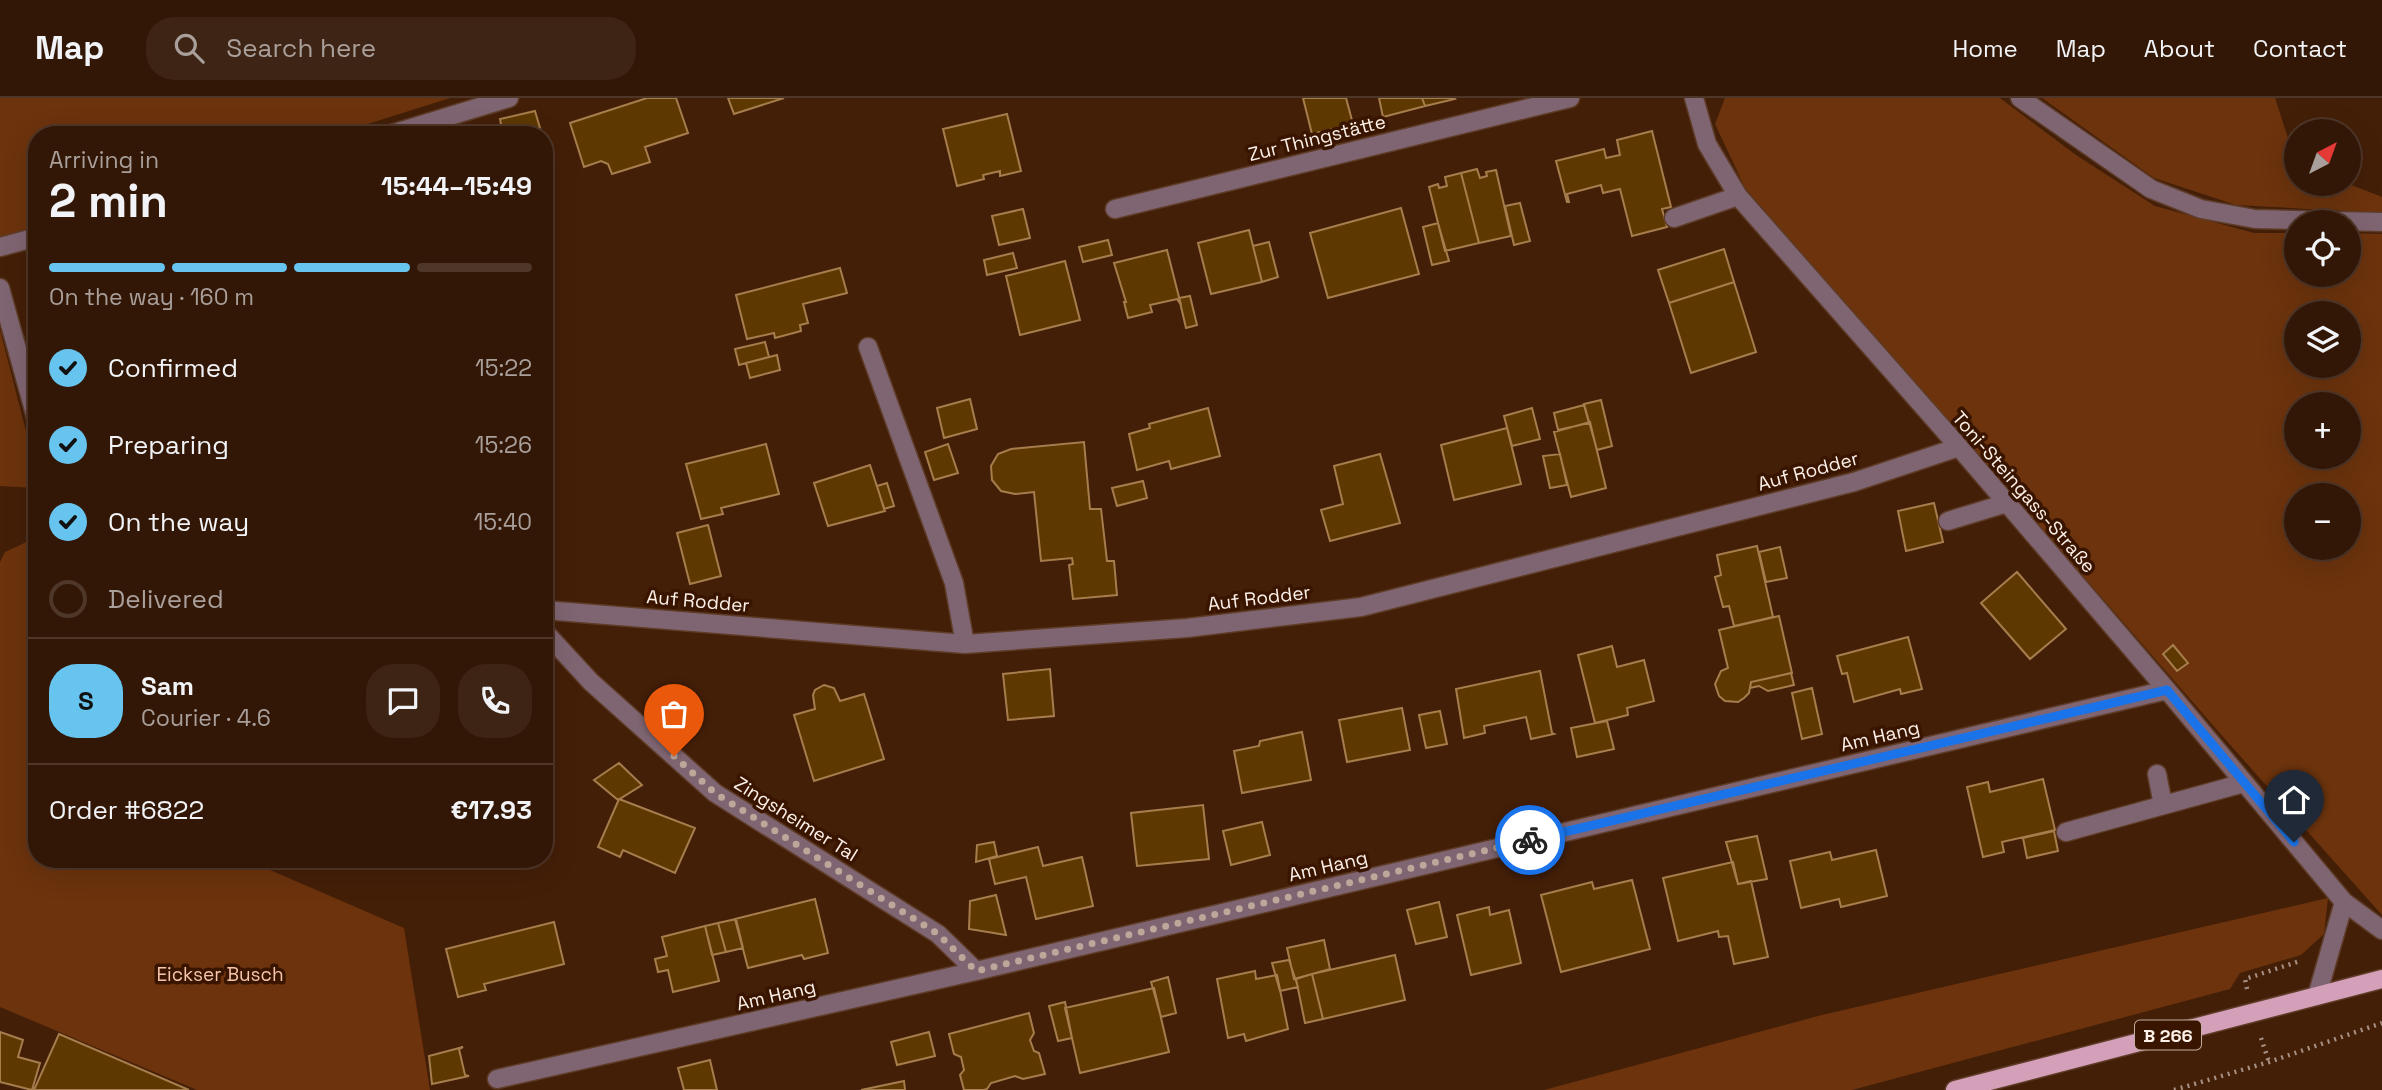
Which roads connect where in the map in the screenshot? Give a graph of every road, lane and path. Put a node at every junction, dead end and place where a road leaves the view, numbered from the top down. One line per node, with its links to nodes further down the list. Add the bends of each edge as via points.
1 (509, 98): 5 (street)
2 (1570, 98): 7 (street, Zur Thingstätte)
3 (1694, 98): 6 (street, Toni-Steingass-Straße, via 1707,144)
4 (2020, 98): 9 (street, via 2151,189 2202,209 2255,219)
5 (417, 126)
6 (1738, 196): 8 (street); 15 (street, Toni-Steingass-Straße)
7 (1115, 209)
8 (1674, 218)
9 (2382, 222)
10 (28, 239): 11 (street)
11 (0, 247)
12 (0, 288): 14 (street)
13 (868, 347): 20 (street, via 954,583)
14 (28, 389)
15 (1959, 447): 16 (street, Toni-Steingass-Straße); 20 (street, Auf Rodder, via 1854,482 1361,607 1187,628)
16 (2007, 503): 17 (street); 21 (street, Toni-Steingass-Straße)
17 (1948, 521)
18 (553, 611): 20 (street, Auf Rodder)
19 (553, 641): 28 (street, Zingsheimer Tal, via 715,793 938,934)
20 (965, 644)
21 (2167, 690): 23 (street, Toni-Steingass-Straße); 28 (street, Am Hang)
22 (2157, 774): 24 (street)
23 (2244, 783): 24 (street); 26 (street, Toni-Steingass-Straße)
24 (2163, 805): 25 (street)
25 (2066, 832)
26 (2344, 902): 27 (street, Toni-Steingass-Straße); 30 (street)
27 (2382, 930)
28 (976, 971): 32 (street, Am Hang)
29 (2382, 979): 30 (main road, B 266)
30 (2318, 996): 33 (main road, B 266)
31 (2382, 1023): 34 (path)
32 (497, 1079)
33 (1955, 1090)
34 (2174, 1090)

